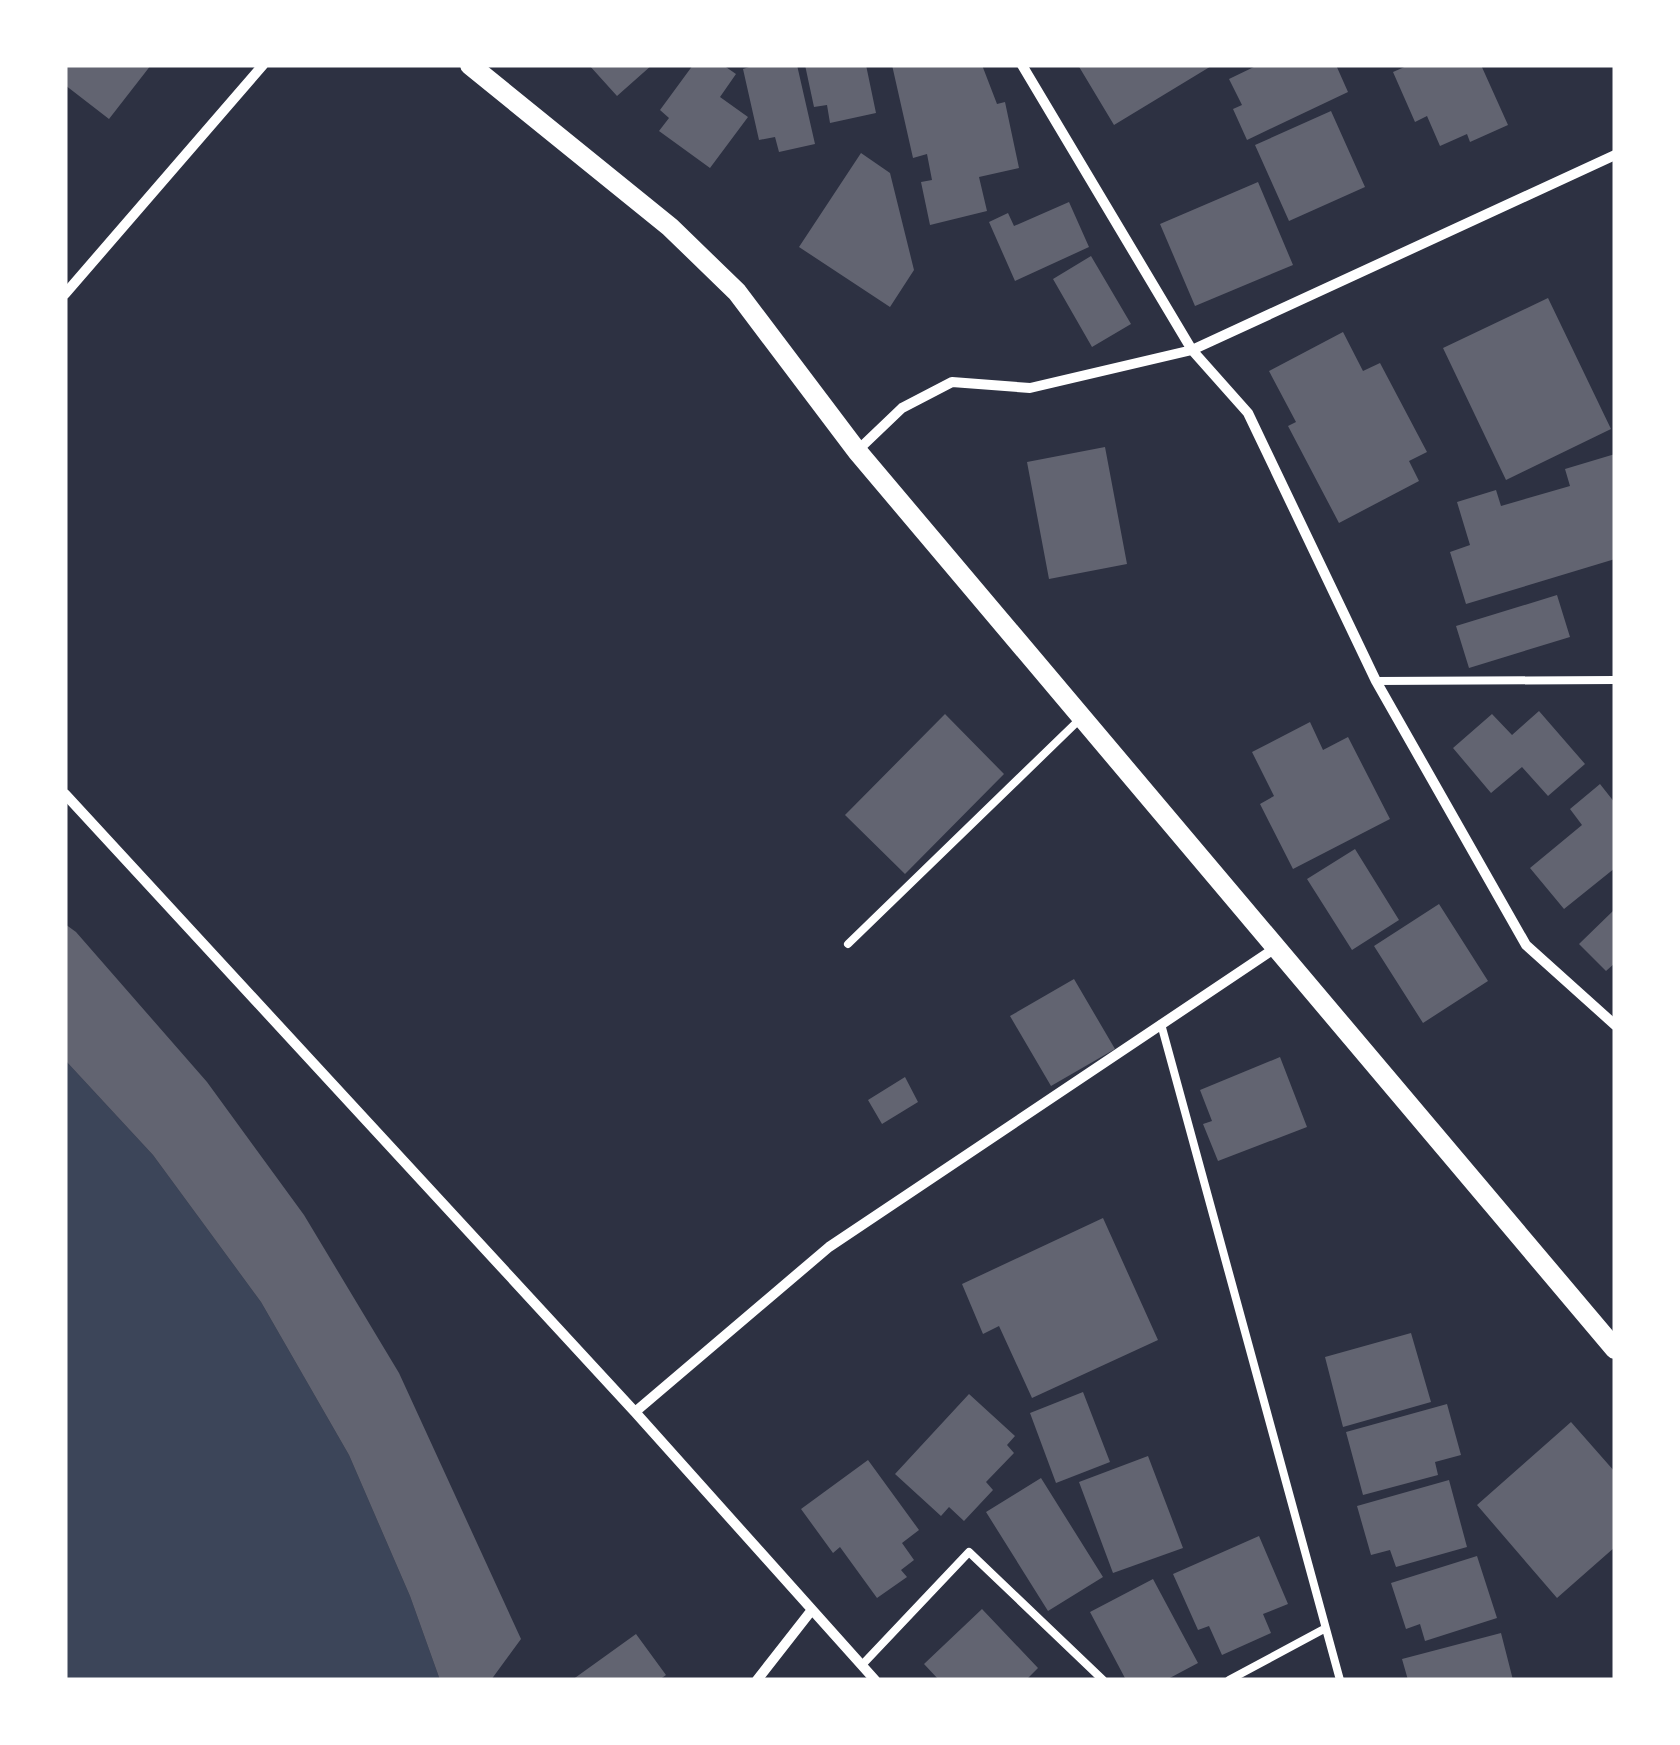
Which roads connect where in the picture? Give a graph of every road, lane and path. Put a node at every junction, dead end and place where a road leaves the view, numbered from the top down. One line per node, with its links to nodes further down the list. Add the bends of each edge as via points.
1 (264, 65): 5 (street)
2 (470, 65): 7 (main road, via 670,227 737,292)
3 (1022, 65): 6 (street)
4 (1615, 155): 6 (street)
5 (65, 294)
6 (1192, 350): 7 (street, via 1030,388 952,382 902,408); 9 (street, via 1248,413)
7 (857, 451): 10 (main road)
8 (1615, 680): 9 (lane)
9 (1376, 681): 15 (street, via 1526,945)
10 (1082, 717): 12 (lane); 13 (main road)
11 (65, 794): 17 (street)
12 (848, 944)
13 (1278, 946): 14 (street); 16 (main road)
14 (1161, 1024): 17 (street, via 829,1248); 19 (lane)
15 (1615, 1025)
16 (1615, 1349)
17 (635, 1412): 18 (street)
18 (811, 1611): 20 (street); 21 (street)
19 (1324, 1629): 24 (lane); 25 (lane)
20 (862, 1666): 22 (street); 23 (lane, via 969,1552)
21 (758, 1680)
22 (875, 1680)
23 (1103, 1680)
24 (1229, 1680)
25 (1340, 1680)

